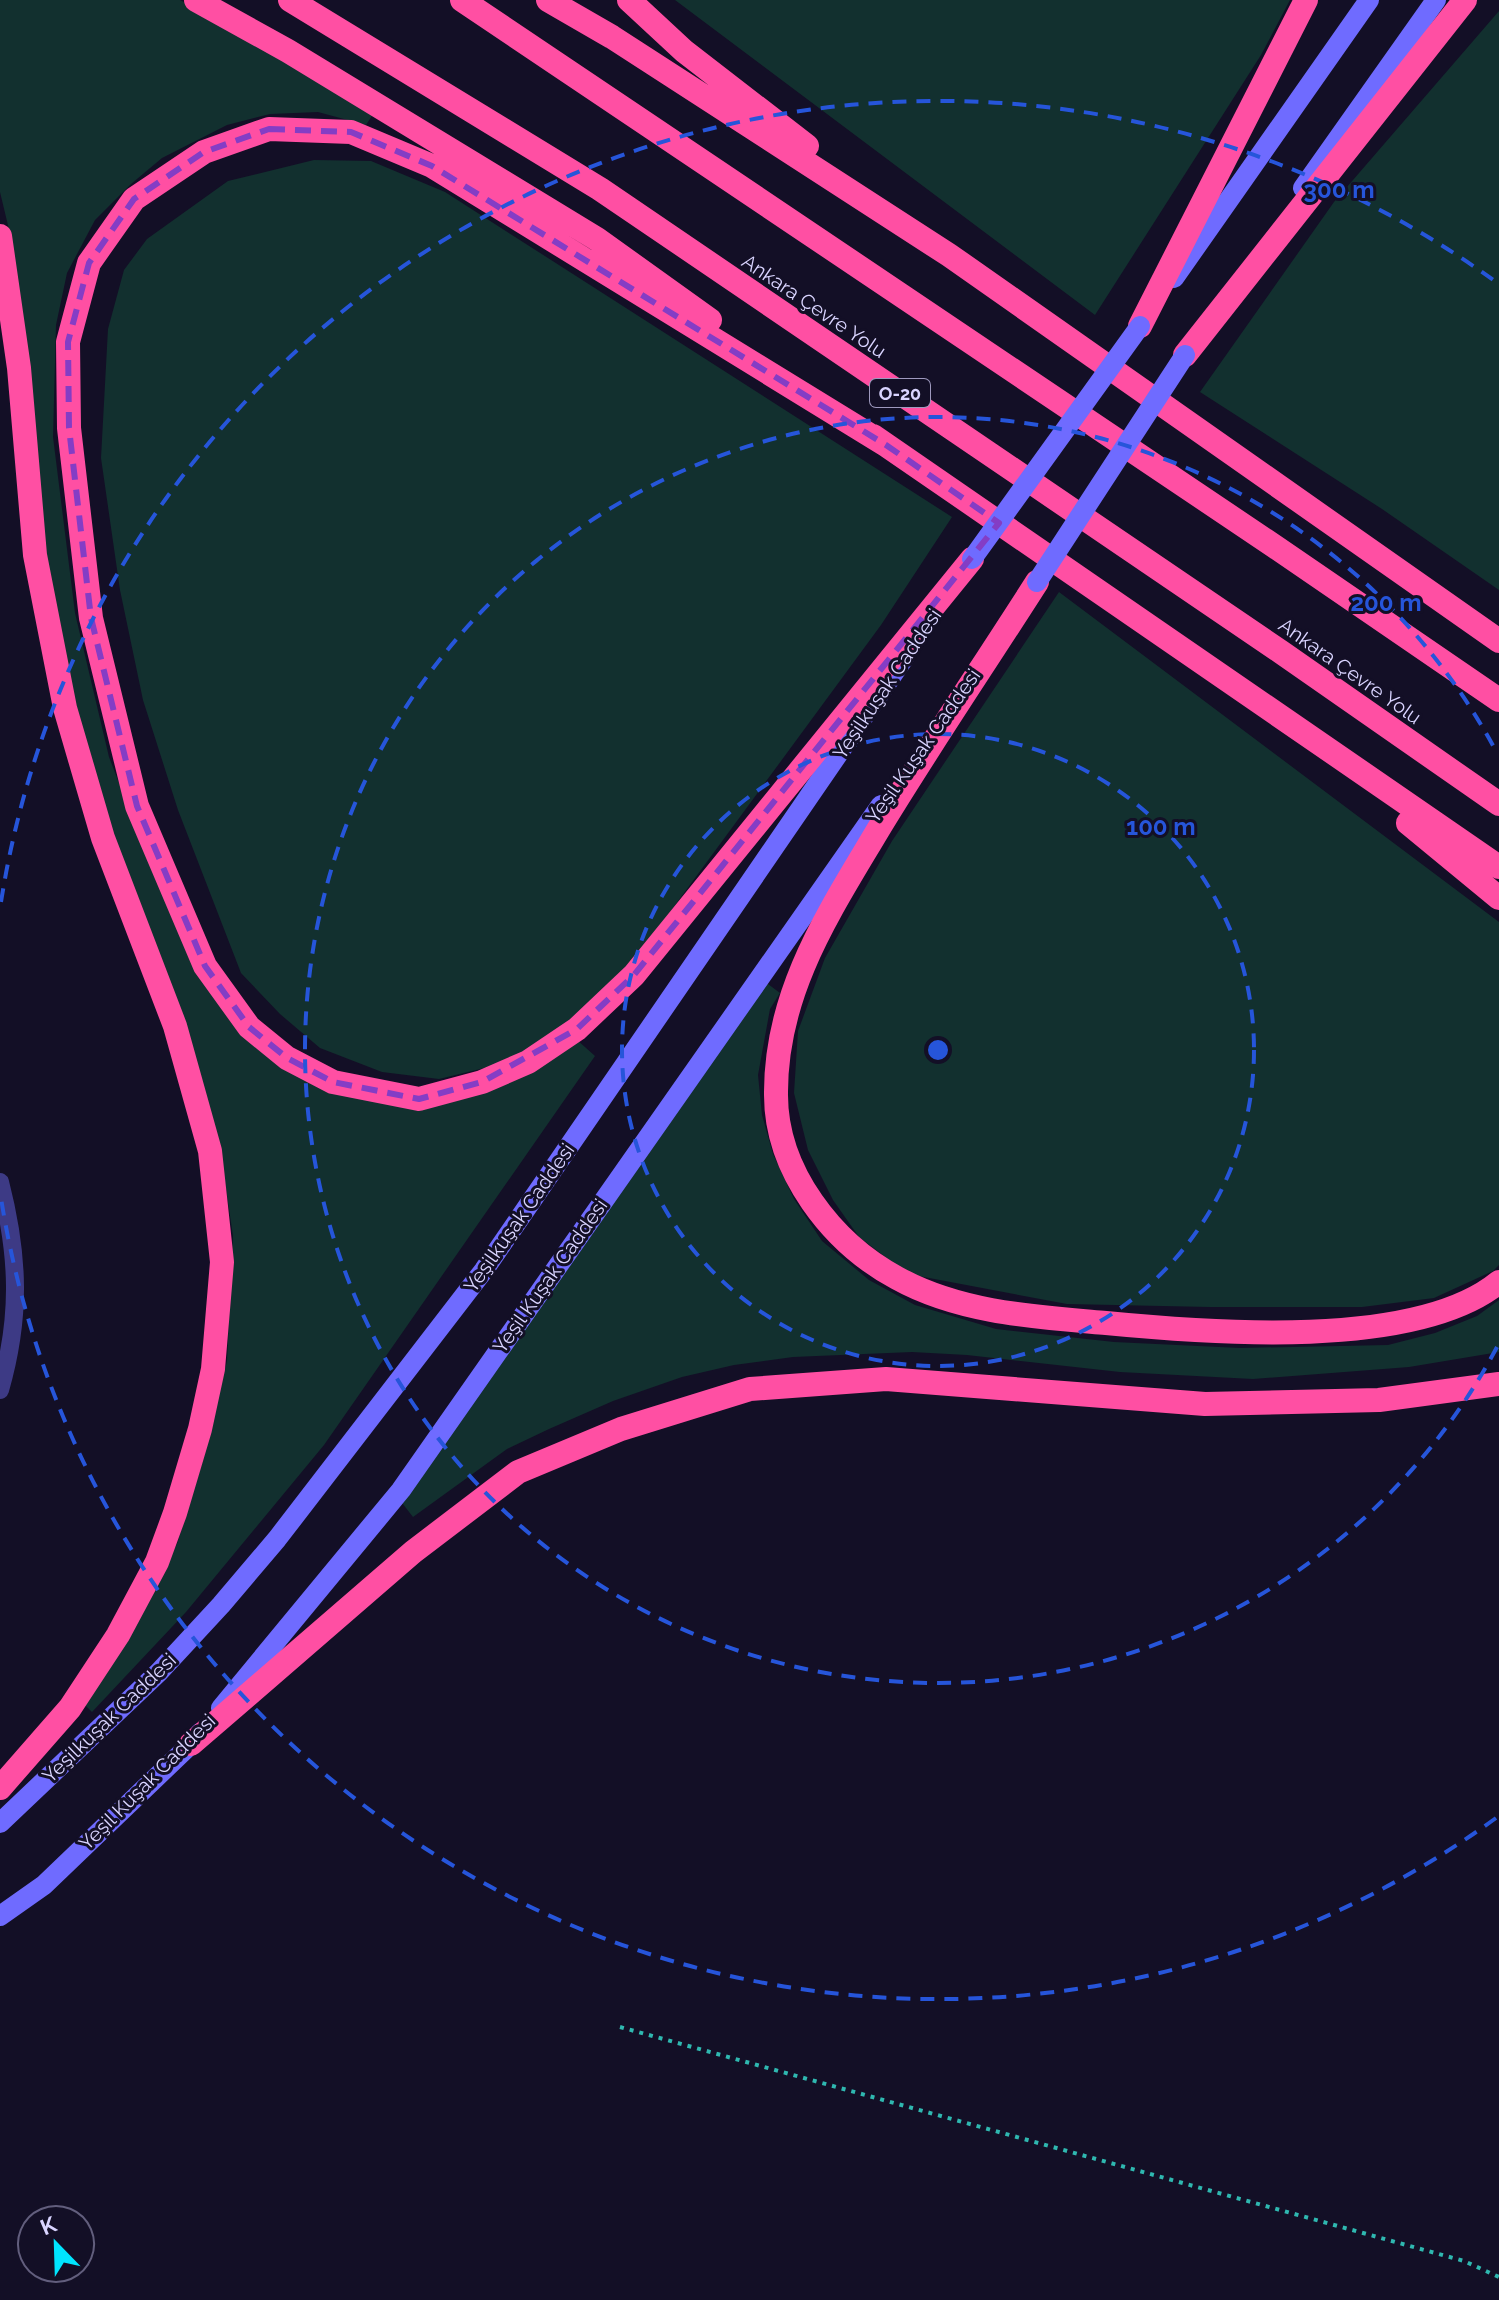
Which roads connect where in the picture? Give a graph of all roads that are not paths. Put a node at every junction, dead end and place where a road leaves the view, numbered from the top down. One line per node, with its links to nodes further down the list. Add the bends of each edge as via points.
1 (196, 0): 15 (highway, via 597,239)
2 (290, 0): 22 (highway, Ankara Çevre Yolu / O-20, via 600,189)
3 (462, 0): 21 (highway)
4 (548, 0): 11 (highway)
5 (629, 0): 11 (highway, via 684,51)
6 (1306, 0): 12 (highway)
7 (1369, 0): 12 (main road, Yeşilkuşak Caddesi)
8 (1436, 0): 13 (main road, Yeşil Kuşak Caddesi)
9 (1465, 0): 13 (highway)
10 (0, 236): 30 (highway, via 19,368 35,555 65,708 103,838 175,1026 210,1151 222,1262 213,1369 200,1429 157,1562 70,1708)
11 (949, 255): 14 (highway)
12 (1140, 326): 16 (main road, Yeşilkuşak Caddesi, bridge)
13 (1185, 355): 17 (main road, Yeşil Kuşak Caddesi, bridge)
14 (1220, 444): 18 (highway); 19 (highway)
15 (886, 445): 16 (highway, via 432,166 351,132 269,129 204,152 134,199 89,263 68,342 69,428 91,618 137,806 205,966 249,1027 287,1058 333,1082 419,1099 482,1082 528,1062 577,1029 634,975); 20 (highway)
16 (972, 559): 31 (main road, Yeşilkuşak Caddesi, via 484,1270 221,1605 159,1672)
17 (1037, 582): 26 (highway, via 902,791 801,969 777,1067 776,1099 801,1185 833,1229 875,1265 923,1291 978,1307 1061,1319 1233,1332 1322,1331 1424,1317 1471,1301); 29 (main road, Yeşil Kuşak Caddesi, via 401,1490)
18 (1499, 620)
19 (1499, 641)
20 (1217, 673): 23 (highway); 24 (highway)
21 (1499, 700)
22 (1499, 804)
23 (1499, 867)
24 (1499, 898)
25 (0, 1182): 27 (street, via 14,1254 16,1300)
26 (1499, 1282)
27 (1, 1380)
28 (1499, 1384): 29 (highway, via 1379,1400 1205,1404 886,1379 750,1389 621,1429 518,1472 413,1552)
29 (191, 1744): 32 (main road, Yeşil Kuşak Caddesi, via 44,1885)
30 (0, 1788)
31 (0, 1823)
32 (0, 1916)

